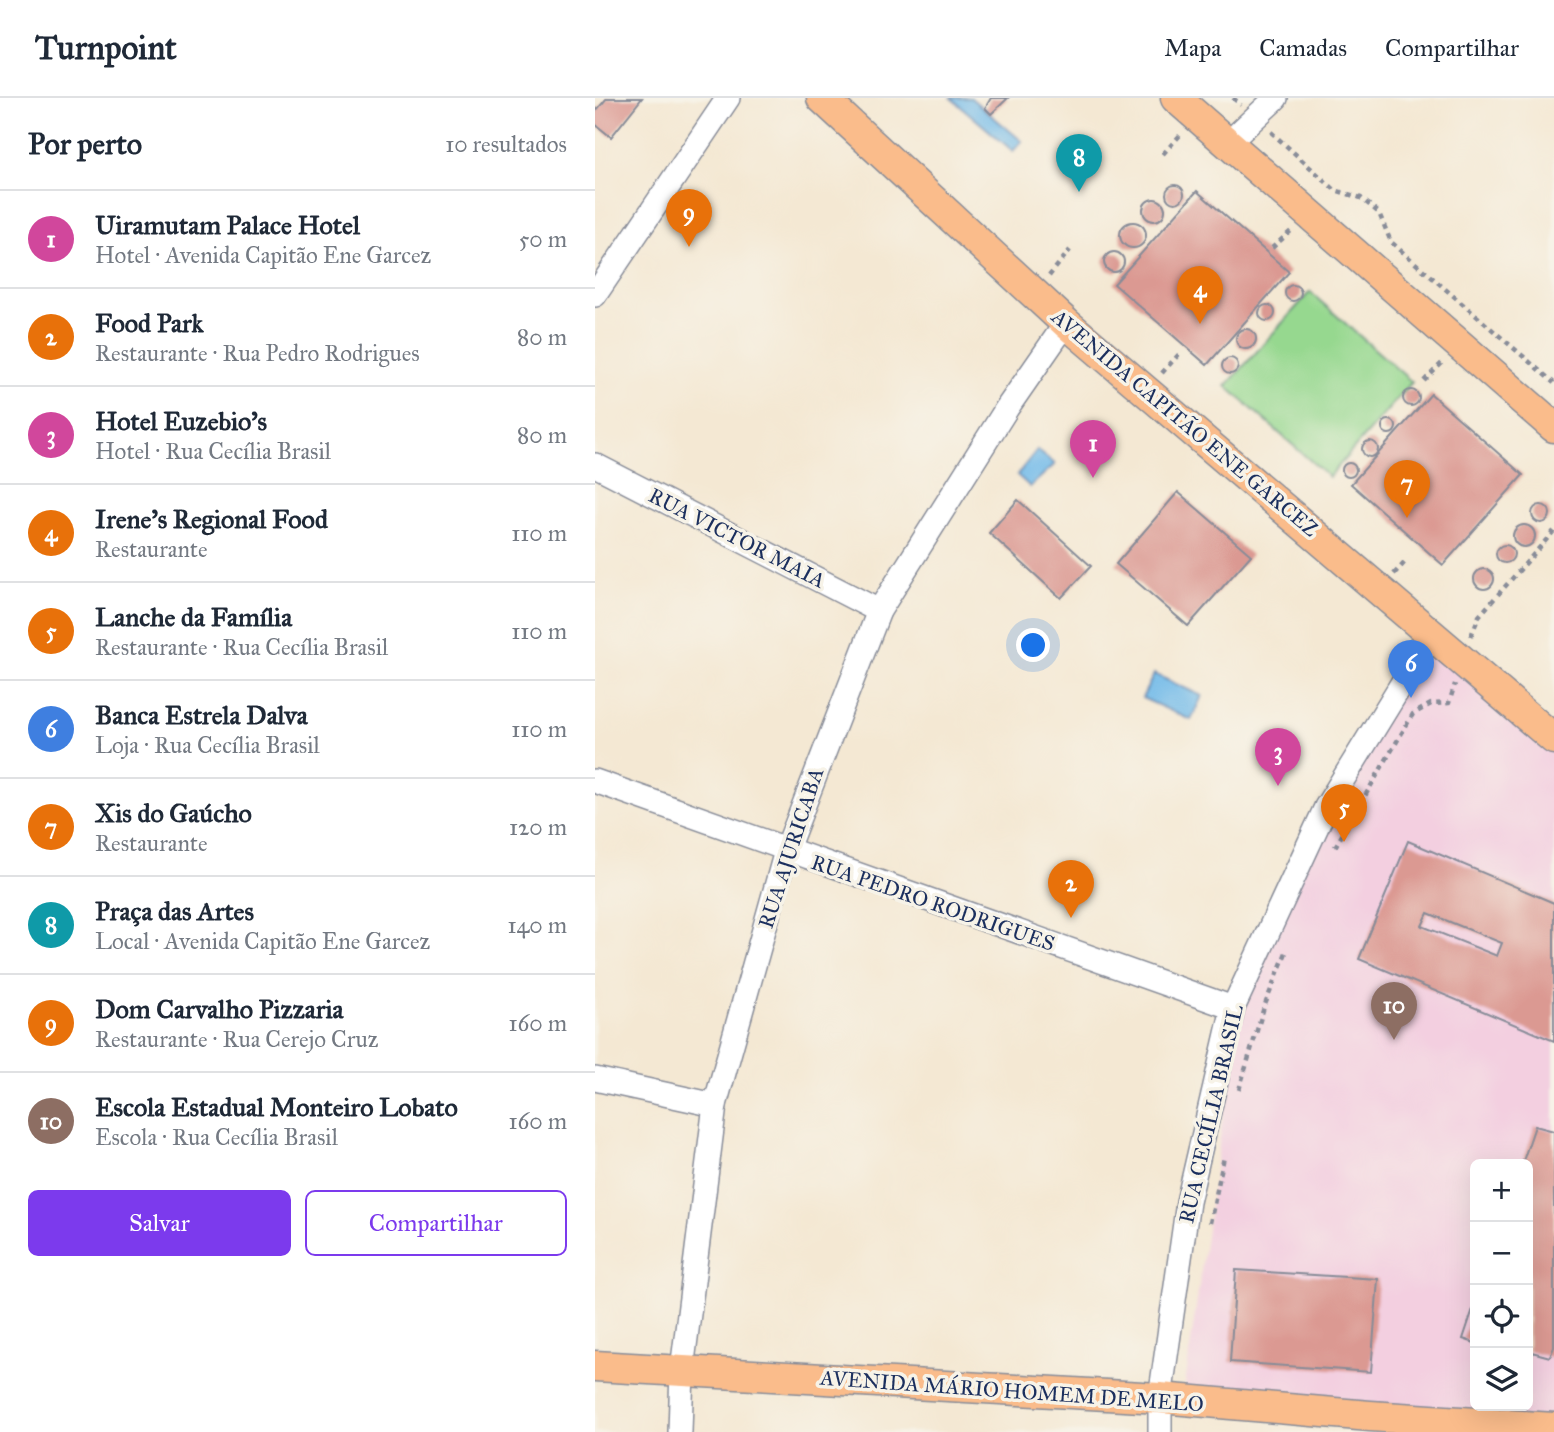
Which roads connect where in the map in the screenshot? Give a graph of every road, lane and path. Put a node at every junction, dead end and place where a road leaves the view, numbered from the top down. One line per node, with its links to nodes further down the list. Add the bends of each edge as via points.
1 (728, 98): 8 (street)
2 (822, 98): 9 (main road, AVENIDA CAPITÃO ENE GARCEZ)
3 (1176, 98): 7 (main road)
4 (1233, 98): 6 (path)
5 (1276, 98): 6 (street)
6 (1254, 117): 7 (street); 10 (path, via 1335,190 1361,198 1379,213 1391,242)
7 (1227, 144): 11 (main road)
8 (595, 295)
9 (1066, 323): 14 (street, RUA AJURICABA); 15 (main road, AVENIDA CAPITÃO ENE GARCEZ)
10 (1554, 383)
11 (1554, 427)
12 (595, 465): 14 (street, RUA VICTOR MAIA)
13 (1554, 531): 16 (path, via 1479,616)
14 (879, 611): 20 (street, RUA AJURICABA)
15 (1433, 633): 16 (main road, AVENIDA CAPITÃO ENE GARCEZ); 22 (street, RUA CECÍLIA BRASIL, via 1326,807)
16 (1463, 659): 17 (main road, AVENIDA CAPITÃO ENE GARCEZ); 19 (path, via 1448,703 1431,704 1413,714)
17 (1554, 739)
18 (595, 781): 20 (street, RUA PEDRO RODRIGUES)
19 (1333, 849)
20 (786, 851): 22 (street, RUA PEDRO RODRIGUES); 25 (street, RUA AJURICABA)
21 (1289, 946): 24 (path, via 1264,1007)
22 (1233, 1008): 30 (street, RUA CECÍLIA BRASIL, via 1188,1202)
23 (595, 1079): 25 (street)
24 (1238, 1093)
25 (715, 1105): 29 (street, RUA AJURICABA)
26 (1225, 1149): 27 (path)
27 (1207, 1236)
28 (595, 1366): 29 (main road, AVENIDA MÁRIO HOMEM DE MELO)
29 (682, 1370): 30 (main road, AVENIDA MÁRIO HOMEM DE MELO); 32 (street, RUA AJURICABA)
30 (1160, 1398): 31 (main road, AVENIDA MÁRIO HOMEM DE MELO); 33 (street, RUA CECÍLIA BRASIL)
31 (1554, 1428)
32 (680, 1432)
33 (1160, 1432)

